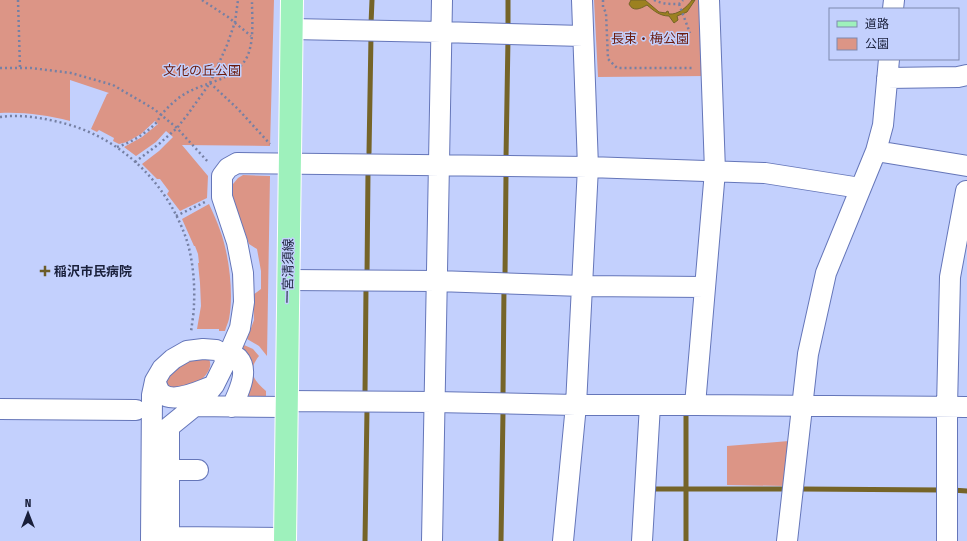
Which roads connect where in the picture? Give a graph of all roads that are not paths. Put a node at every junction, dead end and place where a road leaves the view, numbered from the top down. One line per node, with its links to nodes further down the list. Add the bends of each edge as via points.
1 (292, 0): 5 (main road, 一宮清須線)
2 (442, 0): 6 (street)
3 (582, 0): 7 (street)
4 (709, 0): 15 (street)
5 (291, 29): 6 (street); 11 (main road, 一宮清須線)
6 (441, 32): 7 (street); 12 (street)
7 (583, 36): 13 (street)
8 (888, 68): 9 (street, via 958,77); 10 (street, via 883,125)
9 (967, 75)
10 (876, 151): 14 (street); 16 (street)
11 (290, 163): 12 (street); 18 (main road, 一宮清須線); 22 (street, via 237,163 228,168 222,176 222,197 237,242 243,273 244,302 240,328)
12 (439, 165): 13 (street); 19 (street)
13 (588, 167): 15 (street); 20 (street)
14 (967, 168): 17 (street)
15 (715, 171): 16 (street, via 765,173); 21 (street)
16 (860, 188): 31 (street, via 826,273 808,354)
17 (966, 191): 33 (street, via 950,277)
18 (288, 280): 19 (street); 26 (main road, 一宮清須線)
19 (437, 281): 20 (street); 25 (street)
20 (582, 286): 21 (street); 30 (street)
21 (705, 287): 28 (street)
22 (229, 354): 23 (street, via 202,349 187,351 162,369); 24 (street); 32 (street, via 238,358 243,365 242,384)
23 (155, 381): 24 (street, via 160,392 176,397); 36 (street, via 152,395)
24 (214, 385): 29 (street)
25 (434, 402): 26 (street); 30 (street); 41 (street)
26 (287, 404): 32 (street); 39 (main road, 一宮清須線)
27 (650, 405): 28 (street); 30 (street); 43 (street)
28 (695, 405): 31 (street)
29 (194, 406): 32 (street); 38 (street, via 169,427)
30 (576, 406): 42 (street)
31 (802, 406): 33 (street); 44 (street)
32 (232, 407)
33 (947, 407): 34 (street); 45 (street)
34 (967, 408)
35 (0, 409): 36 (street)
36 (144, 410): 38 (street)
37 (198, 463): 38 (street)
38 (163, 465): 39 (street, via 169,537); 40 (street)
39 (285, 540)
40 (151, 541)
41 (432, 541)
42 (563, 541)
43 (642, 541)
44 (787, 541)
45 (947, 541)

